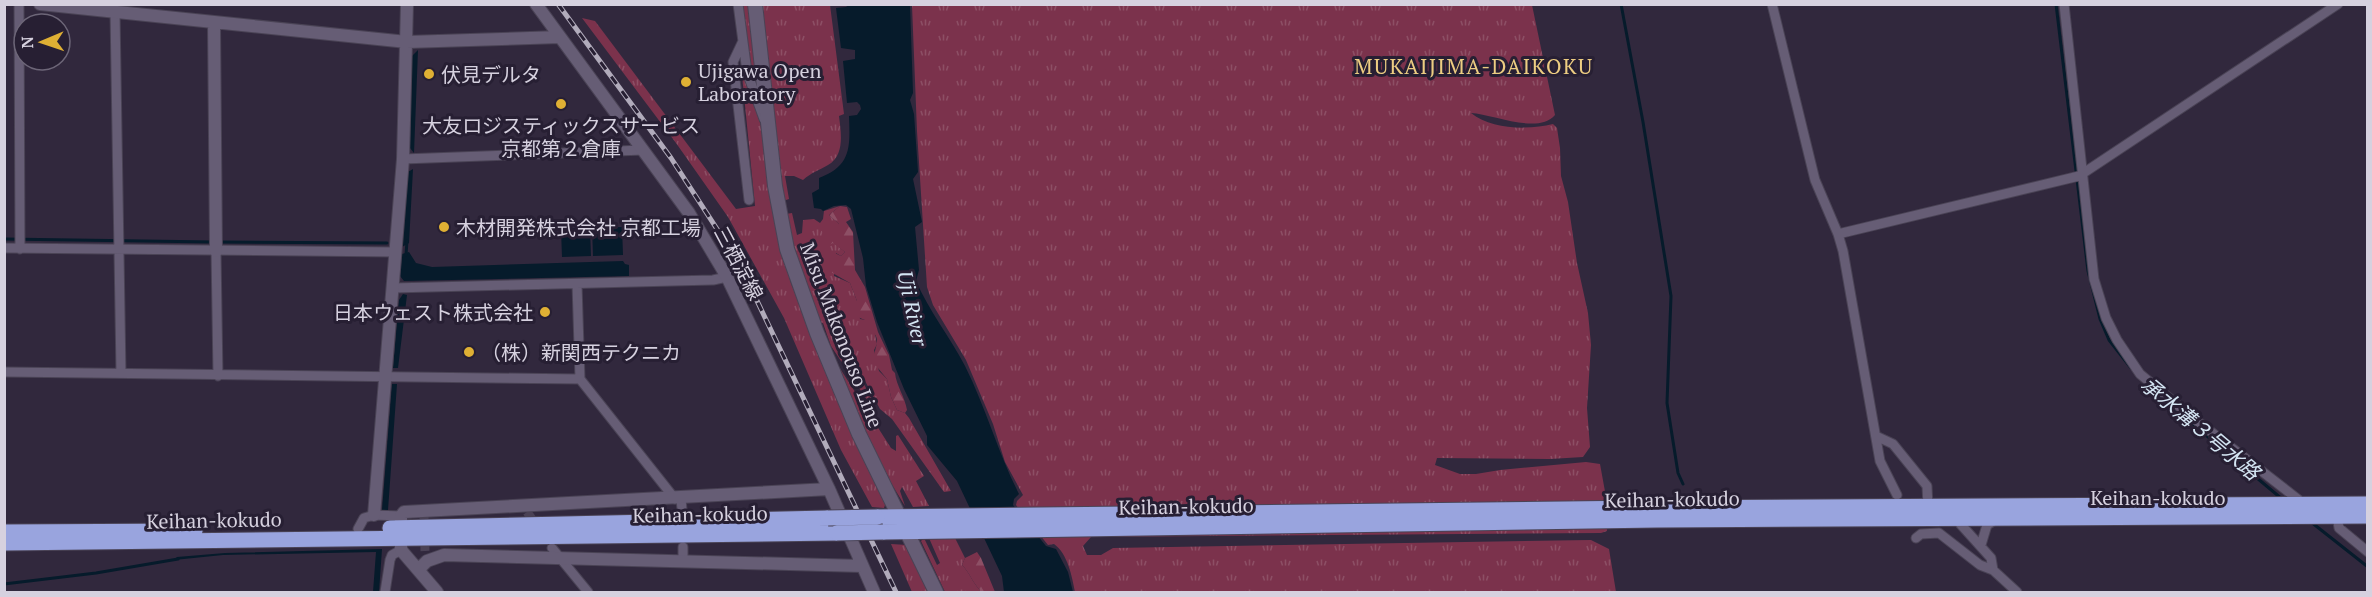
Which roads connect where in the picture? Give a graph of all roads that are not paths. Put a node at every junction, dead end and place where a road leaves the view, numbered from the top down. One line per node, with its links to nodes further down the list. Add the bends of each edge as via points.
1 (19, 4): 23 (street)
2 (40, 4): 11 (street)
3 (407, 4): 14 (street)
4 (536, 4): 13 (street, 三栖淀線)
5 (738, 4): 15 (street)
6 (755, 4): 16 (main road, Misu Mukonouso Line)
7 (1772, 4): 21 (street, via 1815,180)
8 (2064, 4): 19 (street)
9 (2338, 4): 19 (street)
10 (152, 9): 11 (street); 12 (street)
11 (115, 12): 24 (street)
12 (214, 22): 14 (street); 25 (street)
13 (560, 37): 14 (street); 17 (street, 三栖淀線)
14 (413, 42): 18 (street)
15 (742, 43): 16 (street, via 747,72); 20 (street, via 734,62)
16 (767, 127): 46 (main road, Misu Mukonouso Line, via 790,258 832,373)
17 (644, 150): 18 (street); 27 (street, 三栖淀線, via 689,213)
18 (409, 159): 26 (street)
19 (2081, 175): 21 (street); 41 (street, via 2094,279 2106,318 2127,358 2140,374)
20 (749, 200)
21 (1838, 234): 35 (street)
22 (4, 248): 23 (street)
23 (20, 249): 24 (street)
24 (120, 251): 25 (street); 31 (street)
25 (216, 251): 26 (street); 32 (street)
26 (395, 252): 29 (street)
27 (726, 277): 28 (street); 36 (street, 三栖淀線)
28 (577, 284): 29 (street); 34 (street)
29 (400, 287): 33 (street)
30 (4, 372): 31 (street)
31 (121, 373): 32 (street)
32 (218, 376): 33 (street)
33 (386, 378): 34 (street); 43 (street)
34 (580, 379): 38 (street)
35 (1876, 436): 37 (street, via 1880,461); 40 (street, via 1893,444 1927,486)
36 (829, 489): 38 (street); 61 (street, 三栖淀線)
37 (1897, 495)
38 (679, 502): 52 (street, via 404,512)
39 (2367, 504): 41 (highway, Keihan-kokudo)
40 (1928, 507): 41 (highway, Keihan-kokudo); 42 (highway, Keihan-kokudo)
41 (2306, 508): 44 (highway, Keihan-kokudo); 48 (highway, Keihan-kokudo, via 2281,516 2227,518)
42 (1646, 514): 46 (highway, Keihan-kokudo); 47 (highway, Keihan-kokudo); 51 (highway, Keihan-kokudo)
43 (374, 515): 50 (street, via 364,518); 52 (street)
44 (2337, 516): 45 (highway, Keihan-kokudo); 58 (street, via 2339,528)
45 (2367, 516)
46 (905, 517): 51 (main road, Misu Mukonouso Line); 52 (highway, Keihan-kokudo, bridge)
47 (1955, 518): 48 (highway, Keihan-kokudo); 55 (street)
48 (1997, 518): 55 (street, via 1987,525)
49 (4, 532): 50 (highway, Keihan-kokudo)
50 (363, 532): 52 (highway, Keihan-kokudo); 54 (highway, Keihan-kokudo)
51 (912, 532): 52 (highway, Keihan-kokudo, bridge); 67 (main road, Misu Mukonouso Line)
52 (397, 533): 60 (street); 63 (street)
53 (1916, 538): 62 (street, via 1940,533 1980,565)
54 (4, 543)
55 (1981, 545): 62 (street, via 1991,558)
56 (683, 547): 59 (street)
57 (556, 552): 59 (street); 60 (street, via 444,555); 65 (street)
58 (2367, 552)
59 (683, 560): 61 (street)
60 (423, 561): 64 (street)
61 (862, 566): 66 (street, 三栖淀線)
62 (1993, 570): 68 (street)
63 (385, 592)
64 (437, 592)
65 (588, 592)
66 (874, 592)
67 (936, 592)
68 (2017, 592)

